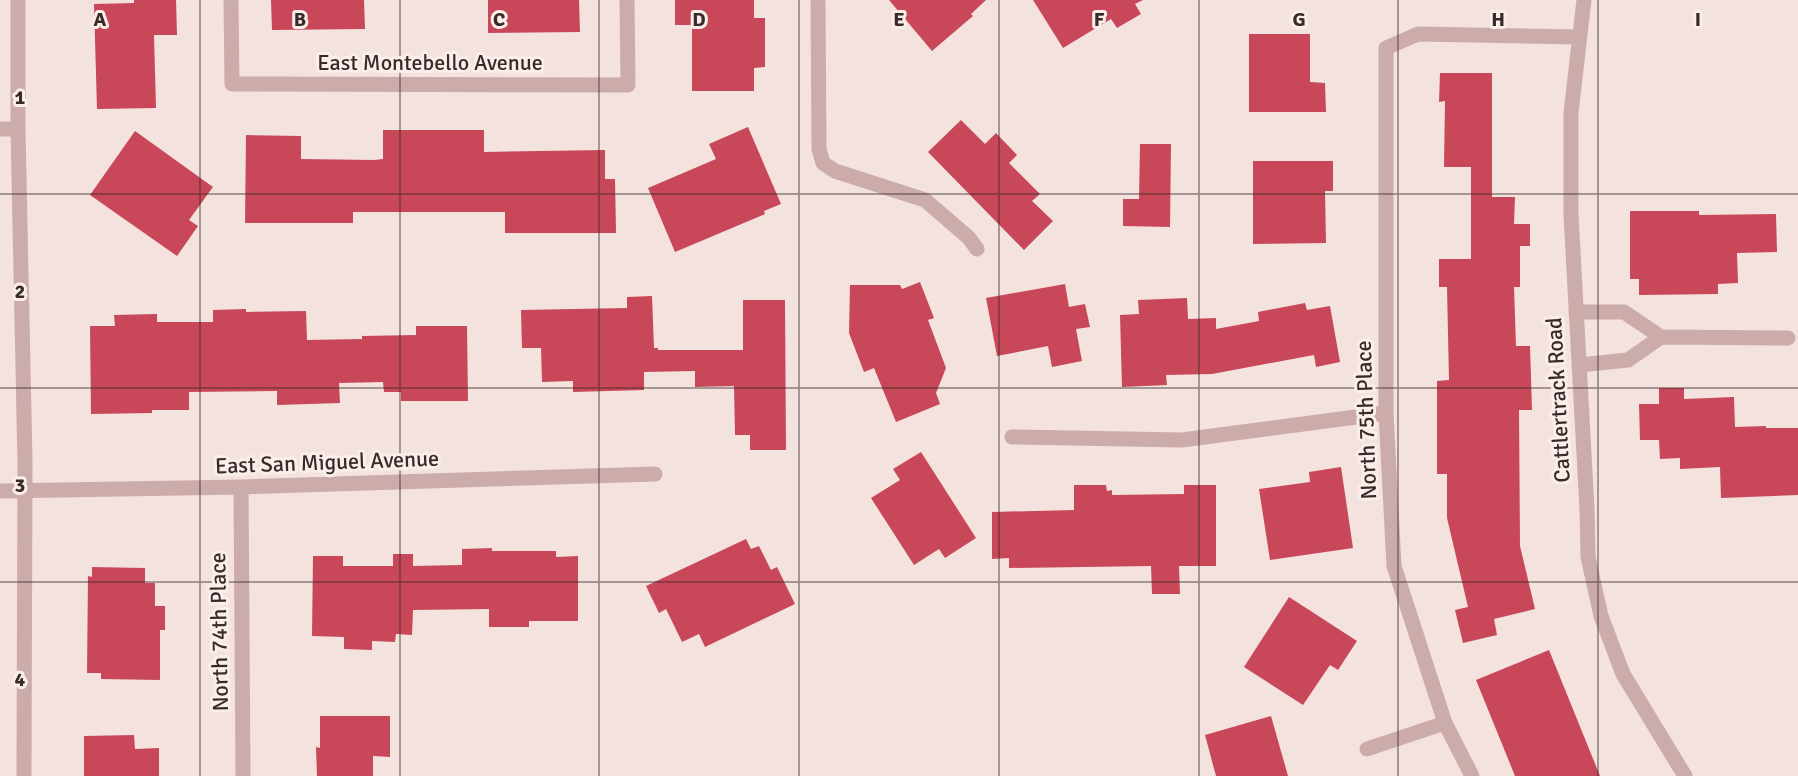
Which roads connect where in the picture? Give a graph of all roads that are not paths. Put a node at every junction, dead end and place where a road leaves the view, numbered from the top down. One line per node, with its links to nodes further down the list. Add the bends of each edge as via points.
1 (18, 0): 8 (street)
2 (231, 0): 3 (street, East Montebello Avenue, via 232,84 628,85)
3 (627, 0)
4 (818, 0): 9 (street, via 819,149 823,163 835,171 926,200)
5 (1584, 0): 6 (street, Cattlertrack Road)
6 (1579, 37): 10 (street, Cattlertrack Road, via 1571,124); 14 (street, North 75th Place, via 1418,34 1386,48)
7 (0, 129): 8 (street)
8 (18, 129): 19 (street)
9 (977, 249)
10 (1576, 312): 11 (street, via 1624,312); 13 (street, Cattlertrack Road)
11 (1661, 337): 12 (street); 13 (street, via 1628,360)
12 (1788, 338)
13 (1579, 365): 25 (street, Cattlertrack Road, via 1588,557 1601,616 1623,675)
14 (1386, 413): 15 (street, via 1182,440); 20 (street, North 75th Place, via 1394,566)
15 (1012, 437)
16 (655, 474): 17 (street, East San Miguel Avenue)
17 (240, 487): 19 (street, East San Miguel Avenue); 23 (street, North 74th Place)
18 (0, 491): 19 (street, East San Miguel Avenue)
19 (24, 491): 22 (street)
20 (1445, 723): 21 (street); 24 (street, North 75th Place)
21 (1366, 749)
22 (24, 776)
23 (243, 776)
24 (1472, 776)
25 (1685, 776)

